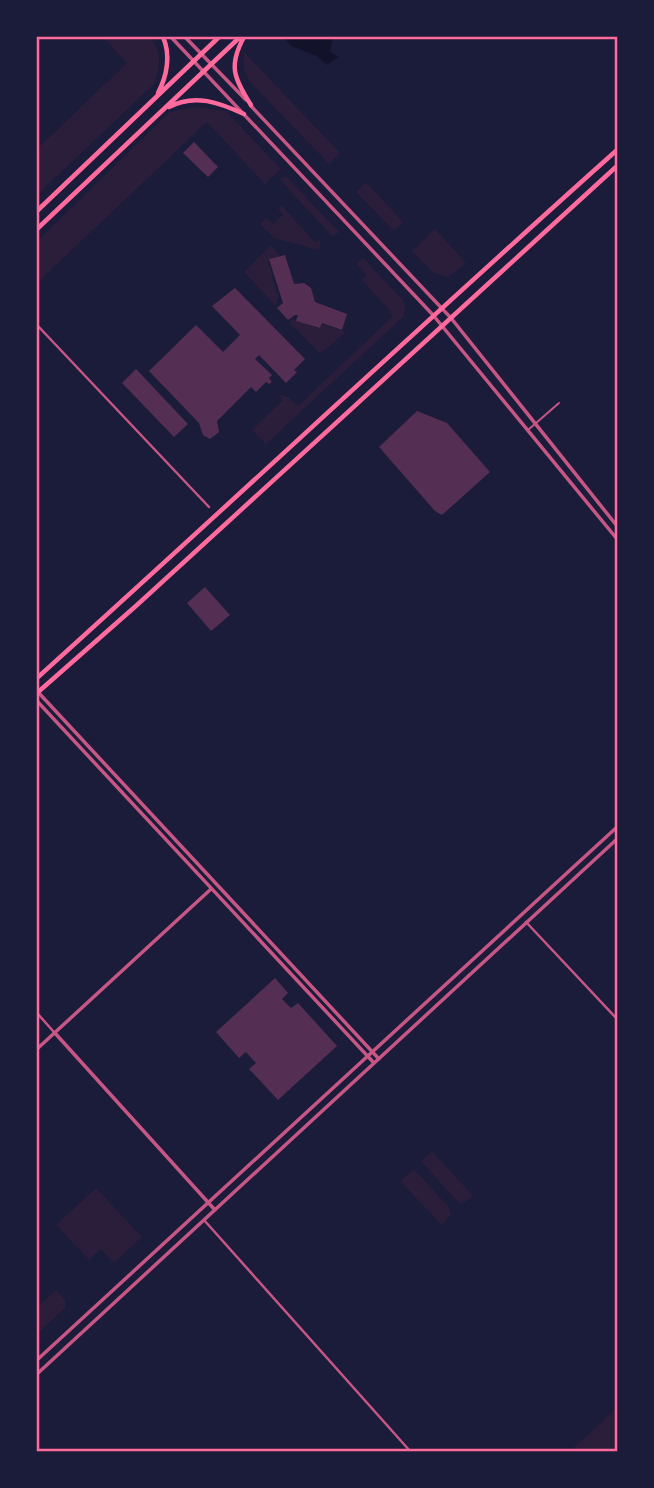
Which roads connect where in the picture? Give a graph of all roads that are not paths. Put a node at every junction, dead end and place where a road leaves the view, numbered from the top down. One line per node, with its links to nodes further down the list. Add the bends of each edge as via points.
1 (163, 37): 10 (main road, via 167,45 165,76)
2 (171, 37): 7 (street)
3 (185, 37): 6 (street)
4 (219, 37): 6 (main road)
5 (242, 37): 8 (main road); 11 (main road, via 234,75)
6 (202, 54): 7 (main road); 8 (street)
7 (194, 61): 9 (street); 10 (main road)
8 (212, 64): 9 (main road); 11 (street)
9 (204, 71): 12 (main road); 13 (street)
10 (154, 99): 16 (main road)
11 (251, 105): 18 (street)
12 (162, 111): 13 (main road, via 179,102 199,100); 17 (main road)
13 (244, 114): 19 (street)
14 (617, 150): 18 (main road)
15 (617, 166): 20 (main road)
16 (37, 211)
17 (37, 229)
18 (441, 307): 19 (main road); 20 (street)
19 (433, 315): 22 (street); 29 (main road)
20 (451, 318): 22 (main road); 24 (street)
21 (37, 325): 26 (street)
22 (442, 325): 25 (street); 30 (main road)
23 (559, 403): 24 (lane)
24 (535, 424): 25 (lane); 27 (street)
25 (528, 430): 28 (street)
26 (209, 507)
27 (617, 526)
28 (617, 539)
29 (37, 678)
30 (37, 692): 34 (street)
31 (37, 701): 34 (street)
32 (617, 827): 40 (street)
33 (617, 839): 35 (street)
34 (213, 887): 38 (street); 40 (street); 41 (street)
35 (526, 922): 37 (street); 42 (street)
36 (37, 1013): 38 (street)
37 (617, 1019)
38 (54, 1032): 39 (street); 44 (street)
39 (37, 1049)
40 (372, 1051): 41 (street); 42 (street)
41 (367, 1056): 43 (street); 44 (street)
42 (379, 1059): 43 (street)
43 (374, 1063): 45 (street)
44 (208, 1202): 45 (street); 47 (street)
45 (215, 1210): 46 (street)
46 (204, 1220): 48 (street); 49 (street)
47 (37, 1360)
48 (37, 1374)
49 (410, 1451)

